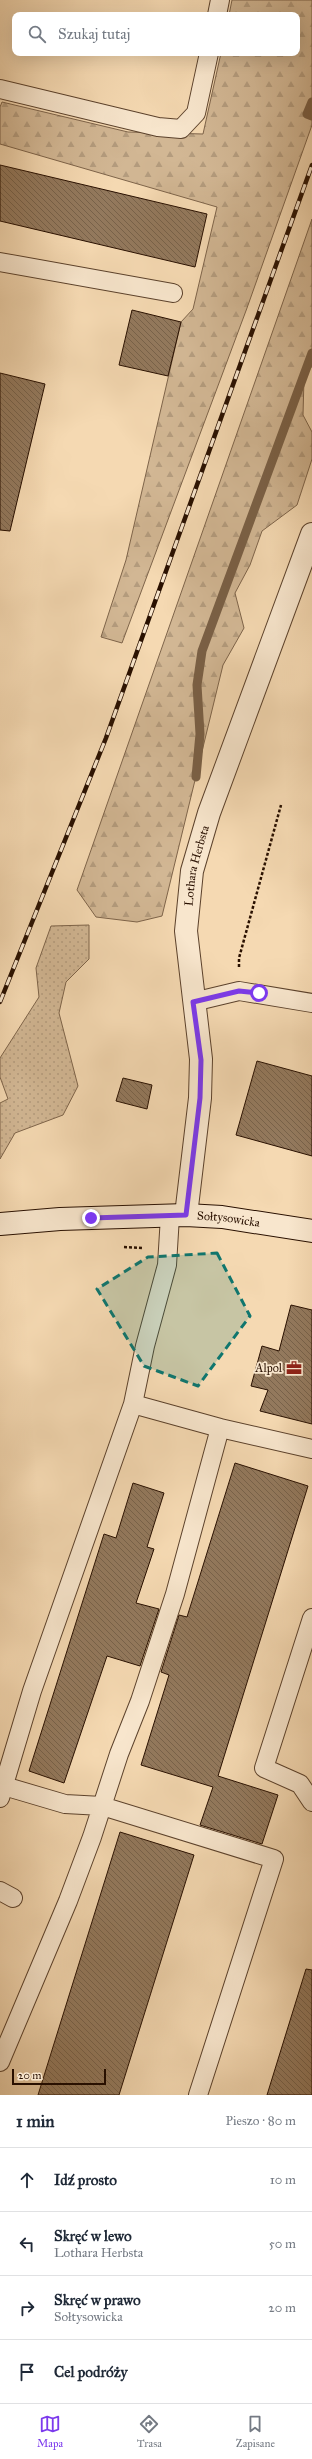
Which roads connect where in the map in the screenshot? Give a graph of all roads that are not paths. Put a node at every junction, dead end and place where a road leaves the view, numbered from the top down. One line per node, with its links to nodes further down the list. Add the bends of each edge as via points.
1 (220, 0): 2 (lane)
2 (218, 12)
3 (208, 56): 4 (lane, via 196,113 181,129 158,127)
4 (0, 88)
5 (0, 262): 6 (lane)
6 (173, 293)
7 (312, 534): 8 (street, Lothara Herbsta, via 209,813 192,871 186,931)
8 (193, 1002): 9 (lane, via 239,991); 10 (street, Lothara Herbsta, via 201,1060 200,1098)
9 (312, 1003)
10 (178, 1216): 11 (street, Sołtysowicka, via 60,1219); 12 (street, Sołtysowicka, via 222,1217); 13 (lane, via 168,1249 167,1265 145,1346)
11 (0, 1224)
12 (312, 1231)
13 (133, 1404): 14 (lane); 17 (lane, via 32,1691)
14 (220, 1428): 15 (lane); 19 (lane, via 175,1594)
15 (312, 1449)
16 (312, 1618): 18 (lane, via 264,1768 300,1784)
17 (2, 1792): 19 (lane, via 66,1804)
18 (312, 1802)
19 (102, 1806): 20 (lane, via 68,1901); 21 (lane, via 274,1859)
20 (0, 2062)
21 (198, 2095)

